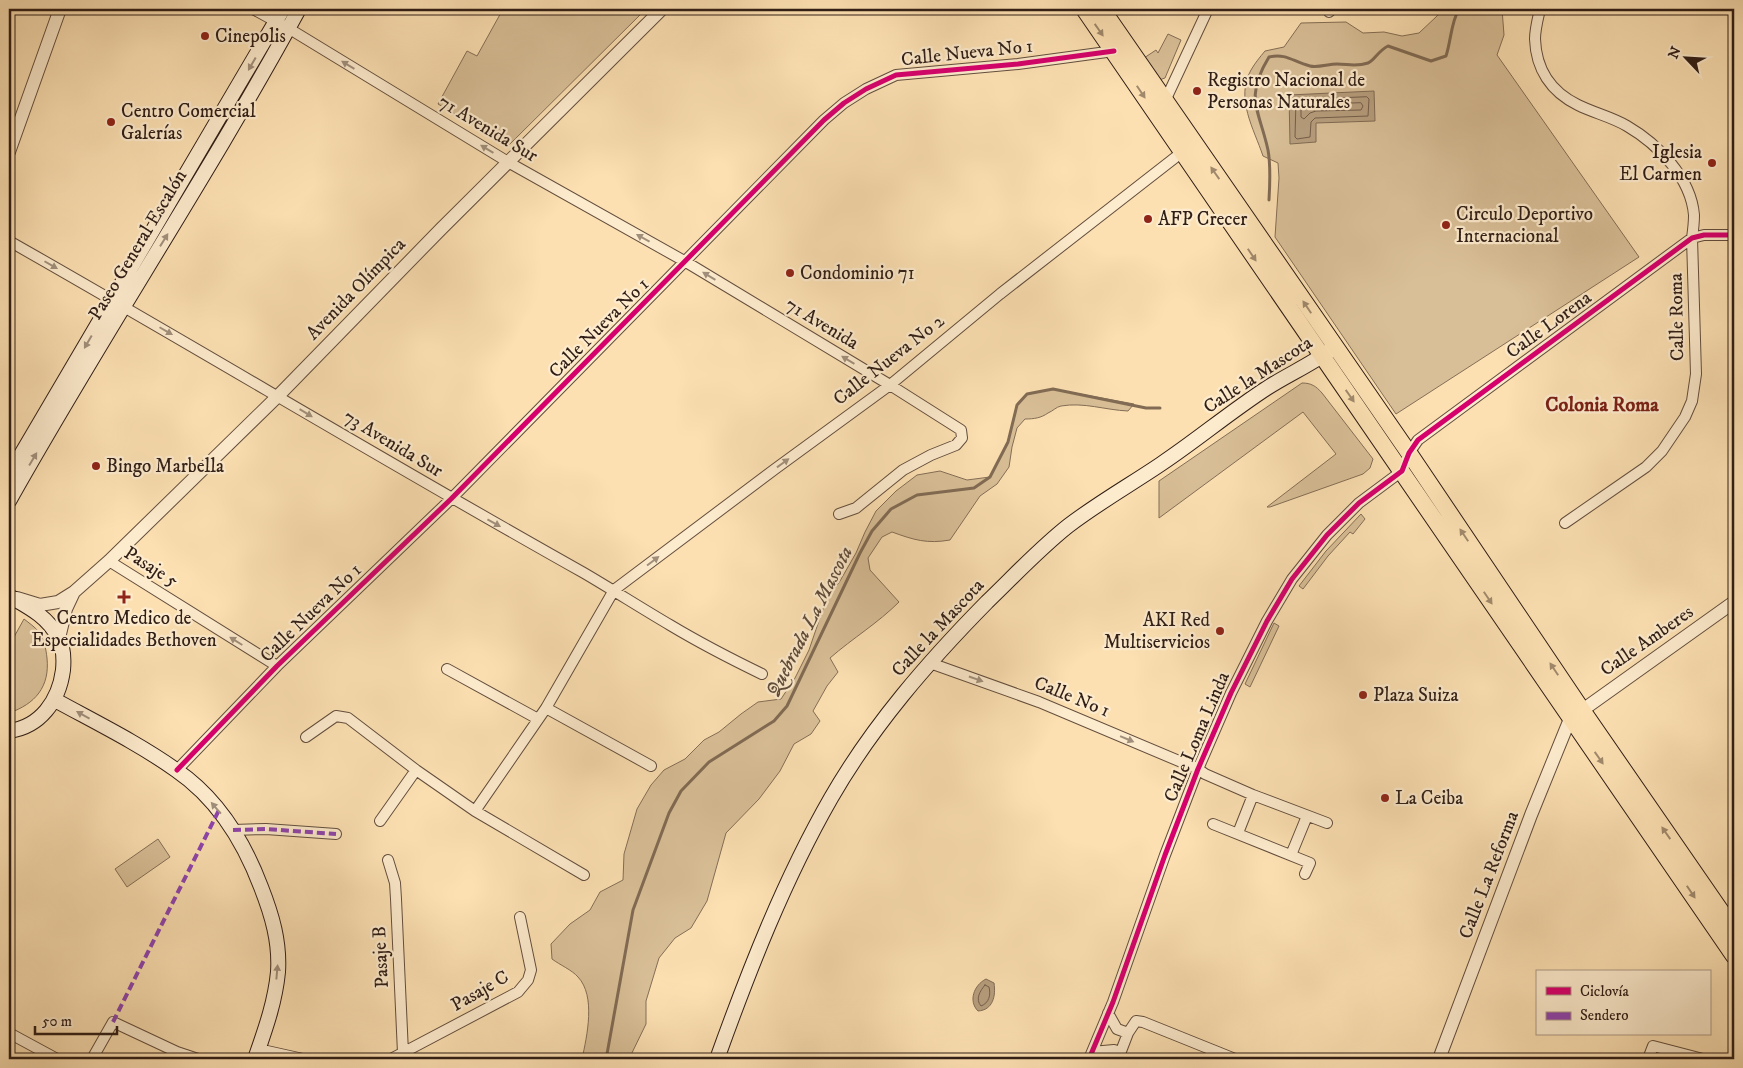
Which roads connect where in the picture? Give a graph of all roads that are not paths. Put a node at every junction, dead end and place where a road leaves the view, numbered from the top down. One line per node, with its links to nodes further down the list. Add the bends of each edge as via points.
1 (60, 9): 13 (street)
2 (253, 9): 10 (street, 71 Avenida Sur)
3 (283, 9): 10 (main road, Paseo General Escalón)
4 (299, 9): 10 (main road, Paseo General Escalón)
5 (662, 9): 15 (street, Avenida Olímpica)
6 (1084, 9): 11 (highway, one-way to 11)
7 (1102, 9): 12 (highway)
8 (1208, 9): 12 (street)
9 (1540, 9): 17 (street, Calle Roma, via 1535,37 1537,57 1545,79 1560,95 1626,125 1659,150 1689,192 1694,216)
10 (282, 25): 15 (street, 71 Avenida Sur, one-way to 10); 20 (main road, Paseo General Escalón)
11 (1114, 52): 14 (highway, one-way to 14); 19 (street, Calle Nueva No 1, via 896,75 866,89 824,120)
12 (1165, 101): 21 (highway, one-way to 12)
13 (9, 152)
14 (1182, 153): 21 (highway, one-way to 21); 22 (street, Calle Nueva No 2)
15 (508, 162): 19 (street, 71 Avenida Sur, one-way to 15); 23 (street, Avenida Olímpica)
16 (1734, 235): 17 (street, Calle Lorena)
17 (1692, 238): 24 (street, Calle Lorena, via 1418,440); 30 (street, Calle Roma, via 1696,374 1692,401 1685,417 1662,451 1646,466)
18 (9, 241): 20 (street, 73 Avenida Sur, one-way to 20)
19 (686, 262): 22 (street, 71 Avenida, one-way to 19); 27 (street, Calle Nueva No 1)
20 (118, 303): 23 (street, 73 Avenida Sur, one-way to 23); 26 (main road, Paseo General Escalón, one-way to 26); 28 (main road, Paseo General Escalón, one-way to 20)
21 (1328, 352): 24 (highway); 25 (highway, one-way to 25); 37 (main road, Calle la Mascota, via 1248,400 1163,463 1070,525 1014,575)
22 (890, 385): 29 (street, 71 Avenida, via 956,425 962,432 962,438 956,445 902,470 856,508); 32 (street, Calle Nueva No 2, one-way to 22)
23 (278, 396): 27 (street, 73 Avenida Sur, one-way to 27); 31 (street, Avenida Olímpica)
24 (1408, 453): 25 (street, Calle Lorena); 43 (highway, one-way to 24)
25 (1402, 471): 43 (highway, one-way to 43); 48 (street, Calle Loma Linda, via 1359,503 1327,535 1292,579 1245,663)
26 (9, 475)
27 (451, 499): 32 (street, 73 Avenida Sur, one-way to 32); 38 (street, Calle Nueva No 1)
28 (9, 501)
29 (839, 514)
30 (1565, 523)
31 (109, 561): 33 (street, Avenida Olímpica); 38 (street, Pasaje 5, one-way to 31)
32 (614, 590): 40 (street, 73 Avenida Sur, via 678,630); 42 (street)
33 (74, 592): 34 (street, Avenida Olímpica, via 46,605); 36 (street, Avenida Olímpica)
34 (9, 596): 36 (main road, via 39,613)
35 (1734, 602): 43 (street, Calle Amberes)
36 (59, 638): 41 (main road, via 64,658)
37 (930, 663): 48 (street, Calle No 1, one-way to 48, via 1039,702); 84 (main road, Calle la Mascota, via 892,707 852,764 820,819 768,929)
38 (277, 666): 49 (street, Calle Nueva No 1)
39 (447, 669): 44 (street)
40 (762, 674)
41 (55, 700): 45 (main road, via 42,717); 49 (main road, one-way to 41)
42 (546, 708): 44 (street); 47 (street)
43 (1576, 714): 64 (highway, one-way to 43); 68 (highway, one-way to 68); 86 (street, Calle La Reforma, via 1531,815)
44 (538, 719): 52 (street)
45 (9, 731)
46 (306, 737): 50 (street, via 336,716 348,718)
47 (651, 766)
48 (1198, 769): 51 (street, Calle No 1); 69 (street, Calle Loma Linda)
49 (177, 770): 57 (main road, one-way to 49)
50 (416, 770): 52 (street); 54 (street)
51 (1253, 795): 53 (street, Calle No 1); 58 (street)
52 (475, 811): 63 (street)
53 (1307, 816): 55 (street, Calle No 1); 60 (street)
54 (380, 821)
55 (1327, 823)
56 (1213, 824): 58 (street)
57 (233, 830): 59 (street); 70 (main road, one-way to 57, via 278,970 275,928 252,862)
58 (1238, 833): 60 (street)
59 (336, 834)
60 (1292, 855): 62 (street, via 1310,863)
61 (388, 860): 73 (street, Pasaje B, via 396,899)
62 (1305, 874)
63 (584, 875)
64 (1714, 902): 65 (highway); 67 (highway)
65 (1734, 903)
66 (520, 917): 73 (street, Pasaje C, via 530,970 528,980 518,992)
67 (1734, 930)
68 (1734, 952)
69 (1108, 1013): 72 (street, via 1117,1029); 76 (street, Calle Loma Linda)
70 (269, 1020): 74 (main road); 81 (main road)
71 (9, 1033): 78 (street)
72 (1128, 1033): 75 (street, via 1136,1021 1143,1022); 77 (street)
73 (403, 1053): 83 (street, Pasaje C)
74 (266, 1055): 82 (street)
75 (1214, 1055): 85 (street)
76 (1091, 1056): 77 (street, via 1114,1050)
77 (1119, 1056)
78 (57, 1059)
79 (92, 1059): 80 (street, via 113,1022)
80 (198, 1059)
81 (255, 1059)
82 (303, 1059)
83 (391, 1059)
84 (716, 1059)
85 (1236, 1059)
86 (1439, 1059)
87 (1648, 1059): 88 (street, via 1653,1046)
88 (1703, 1059)

